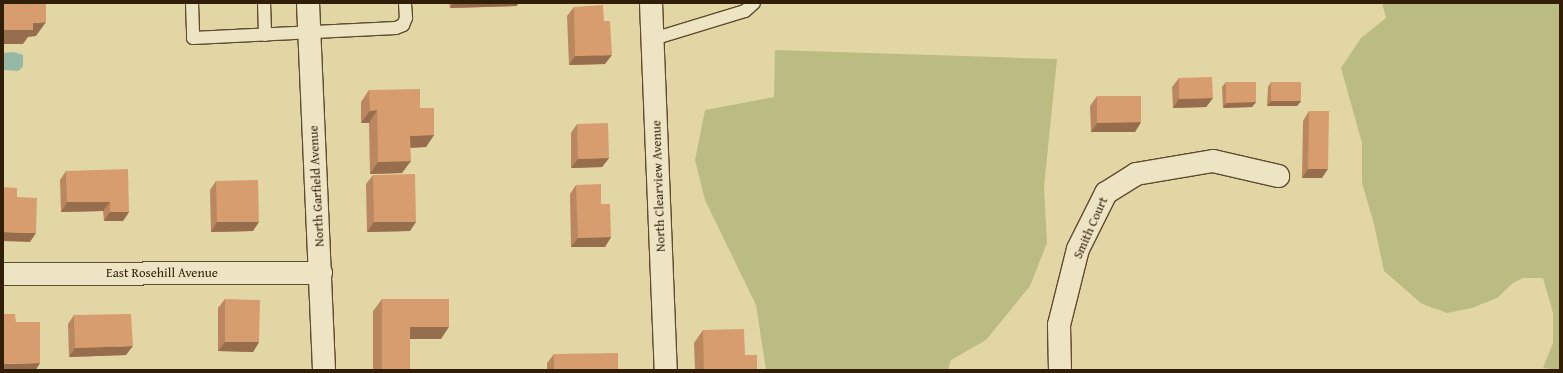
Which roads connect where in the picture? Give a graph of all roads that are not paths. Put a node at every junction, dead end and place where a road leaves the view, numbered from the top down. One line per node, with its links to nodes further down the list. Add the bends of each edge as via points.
1 (192, 3): 8 (lane, via 193,38)
2 (264, 3): 8 (lane)
3 (308, 3): 7 (street, North Garfield Avenue)
4 (405, 3): 7 (lane, via 406,18 403,25 396,28)
5 (652, 3): 9 (street, North Clearview Avenue)
6 (754, 3): 9 (lane, via 745,11)
7 (310, 33): 8 (lane); 11 (street, North Garfield Avenue)
8 (265, 35)
9 (653, 39): 14 (street, North Clearview Avenue)
10 (1278, 176): 15 (street, Smith Court, via 1213,161 1136,174 1106,193 1078,249 1059,325)
11 (321, 272): 12 (street, East Rosehill Avenue); 13 (street, North Garfield Avenue)
12 (3, 274)
13 (324, 370)
14 (666, 370)
15 (1060, 370)

